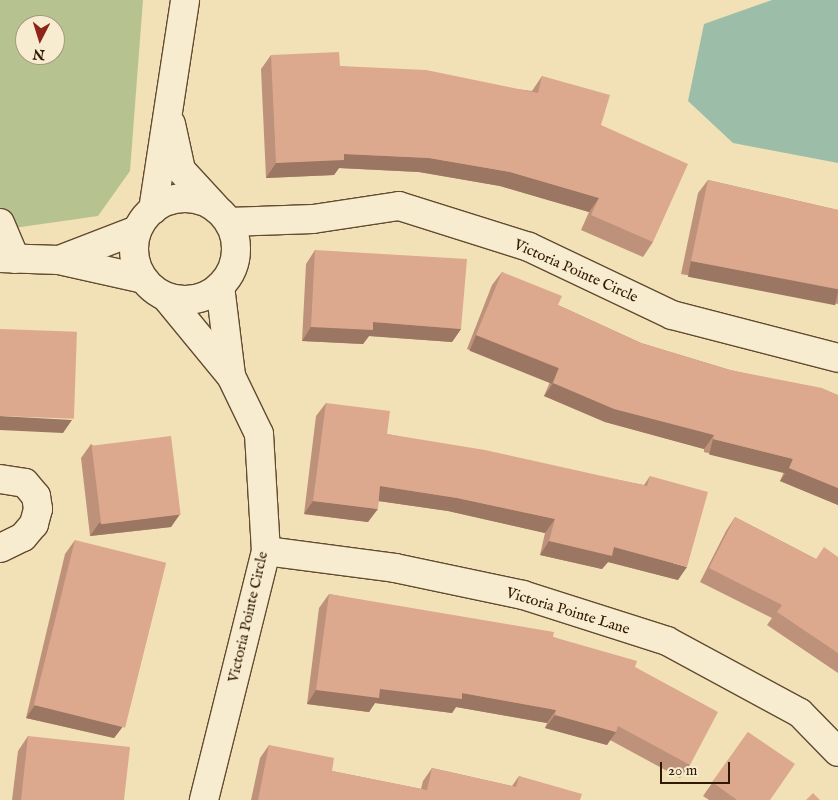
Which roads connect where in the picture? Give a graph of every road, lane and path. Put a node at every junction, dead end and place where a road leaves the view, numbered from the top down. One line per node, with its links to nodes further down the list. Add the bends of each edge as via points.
1 (185, 0): 2 (street)
2 (166, 100): 3 (street, via 182,170); 5 (street)
3 (223, 215): 4 (street, Victoria Pointe Circle); 5 (street, via 198,200 175,199); 7 (street)
4 (313, 219): 7 (street, Victoria Pointe Circle, via 256,240); 13 (street, Victoria Pointe Circle, via 399,206 530,247 672,315)
5 (145, 220): 9 (street); 10 (street, via 134,256)
6 (0, 223): 8 (street)
7 (236, 256): 11 (street)
8 (7, 258): 9 (street)
9 (59, 260): 10 (street)
10 (143, 279): 12 (street)
11 (220, 286): 12 (street, via 202,297); 14 (street, Victoria Pointe Circle)
12 (166, 297): 14 (street, Victoria Pointe Circle)
13 (838, 358)
14 (231, 376): 17 (street, Victoria Pointe Circle, via 258,434)
15 (0, 479): 16 (street, via 25,483 36,496 38,509 34,524 23,537)
16 (0, 548)
17 (266, 551): 18 (street, Victoria Pointe Lane, via 395,568 524,595 667,641 800,713); 19 (street, Victoria Pointe Circle)
18 (838, 752)
19 (204, 800)

